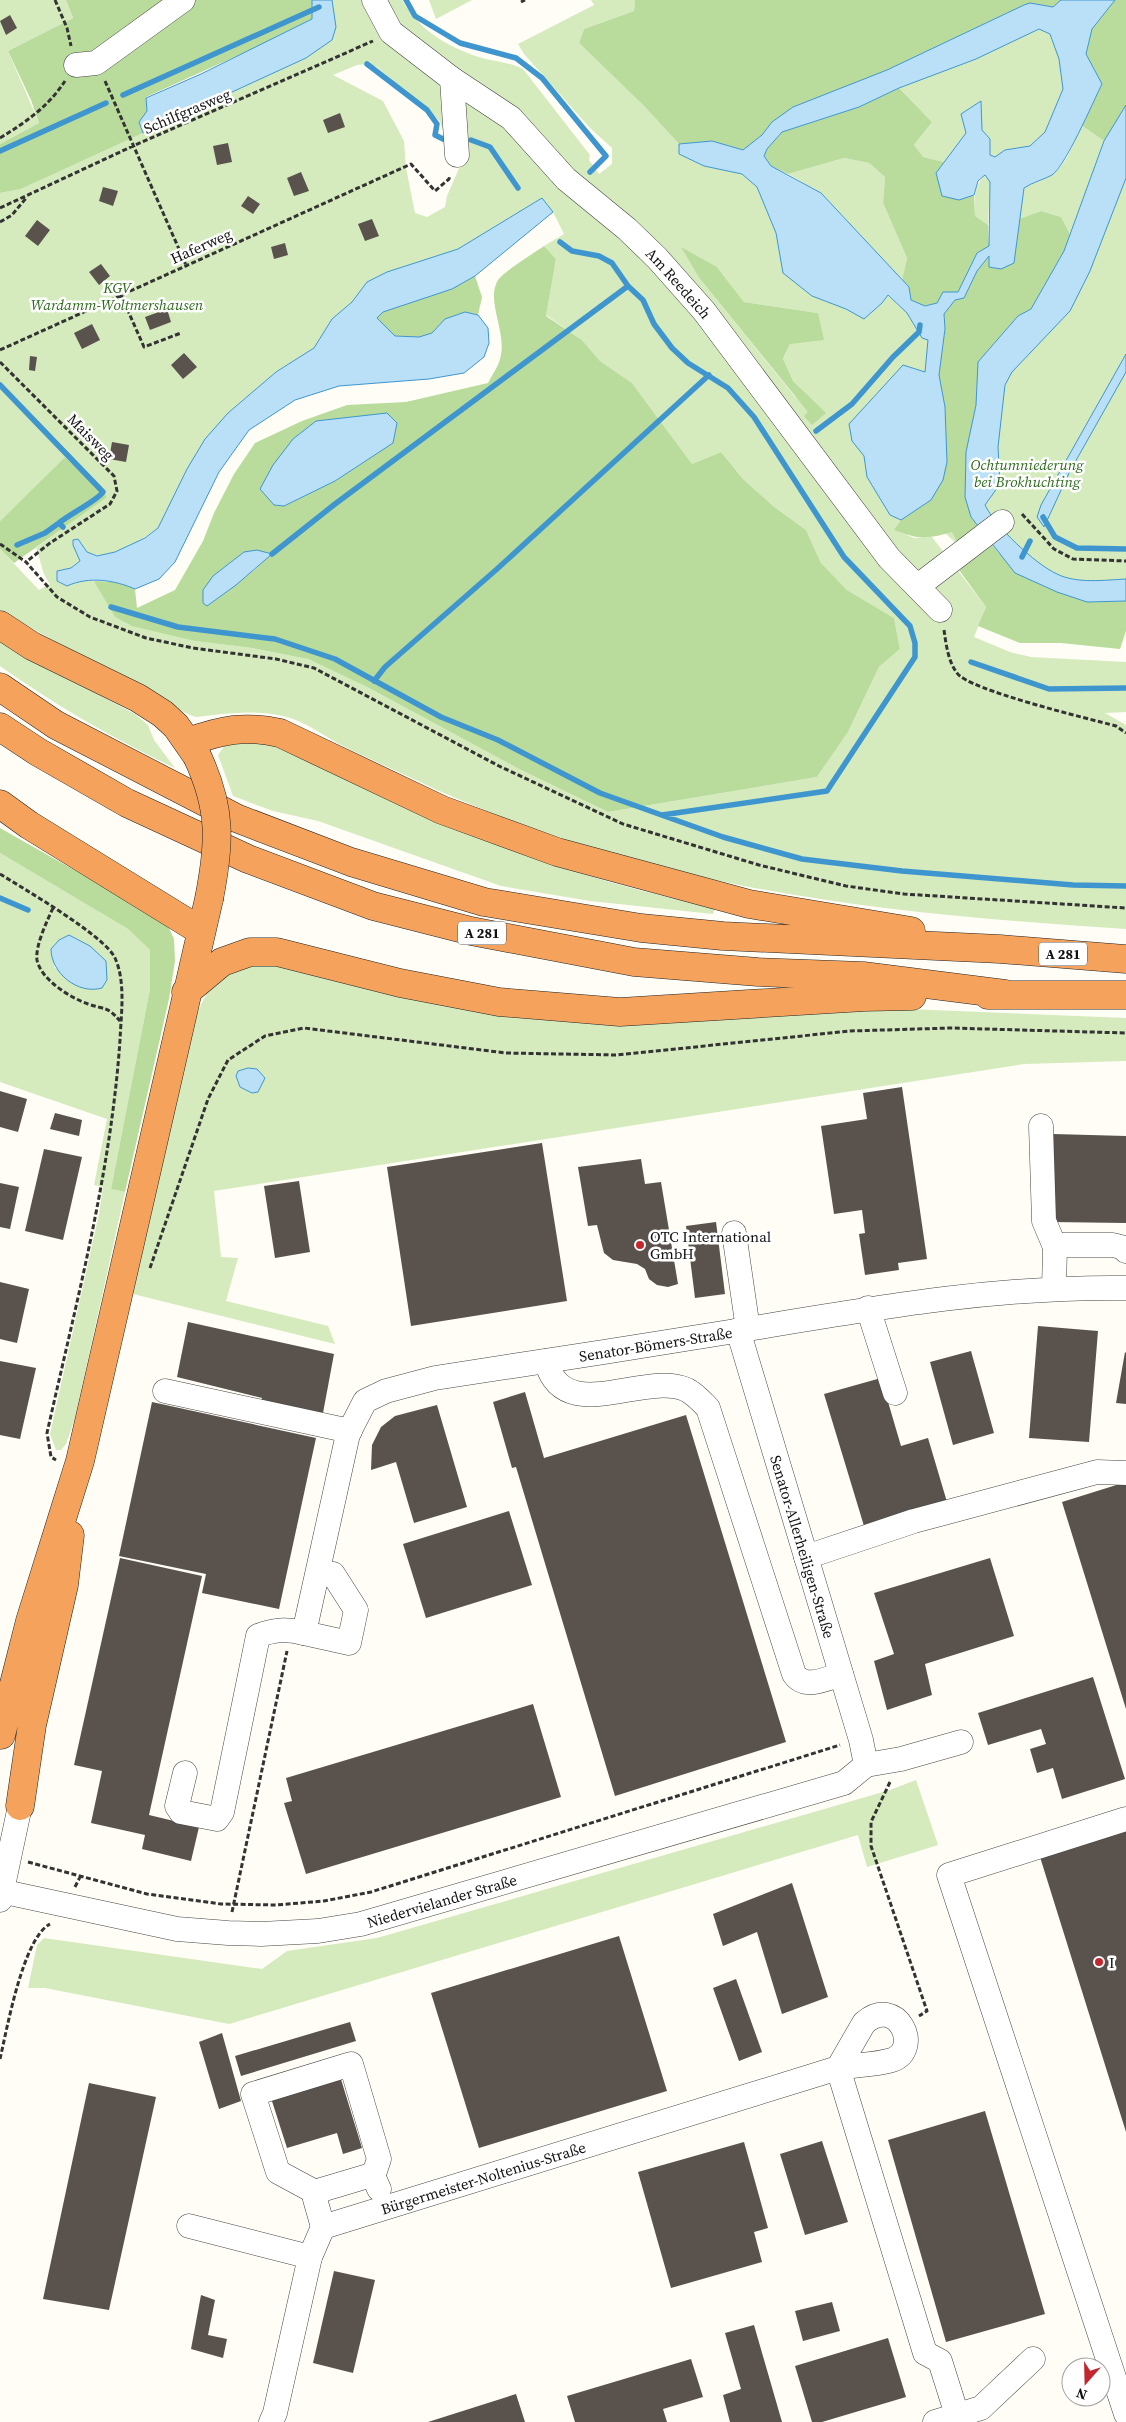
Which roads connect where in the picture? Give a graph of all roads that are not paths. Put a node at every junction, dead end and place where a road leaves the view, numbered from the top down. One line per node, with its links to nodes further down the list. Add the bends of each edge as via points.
1 (182, 0): 3 (street)
2 (374, 0): 4 (street, Am Reedeich, via 391,32)
3 (86, 64)
4 (452, 78): 5 (street); 7 (street, Am Reedeich, via 511,118 566,179 657,258 704,311 889,558)
5 (457, 155)
6 (1002, 522): 7 (street)
7 (918, 586): 8 (street, Am Reedeich)
8 (940, 610)
9 (0, 625): 12 (highway, via 32,646 138,698 163,714)
10 (0, 687): 15 (highway, A 281, via 56,725 236,818 351,862 484,902 641,928 722,936)
11 (0, 727): 18 (highway, A 281, via 127,803 248,859 373,906 471,931 634,962 864,976)
12 (192, 749): 14 (highway, bridge, via 210,784 216,813 216,862); 15 (highway, via 238,728 260,728 280,733 442,810 557,852 749,904 876,924)
13 (0, 804): 14 (highway)
14 (201, 932): 17 (highway)
15 (1000, 950): 16 (highway, A 281)
16 (1126, 959)
17 (186, 992): 18 (highway, via 222,962 250,952 277,952 400,983 499,1002 620,1012 864,997); 32 (highway)
18 (1005, 994): 19 (highway, A 281)
19 (1126, 995)
20 (1041, 1126): 22 (street, via 1044,1221)
21 (734, 1233): 27 (street, Senator-Allerheiligen-Straße)
22 (1055, 1247): 23 (street, via 1113,1245); 25 (street)
23 (1126, 1250)
24 (1126, 1288): 25 (street, Senator-Bömers-Straße)
25 (1054, 1289): 26 (street, Senator-Bömers-Straße, via 986,1293)
26 (868, 1308): 27 (street, Senator-Bömers-Straße); 30 (street)
27 (743, 1329): 28 (street, Senator-Bömers-Straße); 34 (street, Senator-Allerheiligen-Straße)
28 (546, 1360): 31 (street, Senator-Bömers-Straße, via 435,1378 386,1391 365,1401); 37 (street, via 550,1375 565,1389 596,1394 668,1386 686,1389 708,1408 794,1674 798,1680 807,1683)
29 (164, 1391): 31 (street)
30 (895, 1393)
31 (350, 1431): 35 (street, Senator-Bömers-Straße)
32 (78, 1467): 38 (highway, via 30,1621); 42 (highway, via 64,1585 32,1725)
33 (1126, 1473): 34 (street, via 1097,1472 914,1521)
34 (806, 1557): 37 (street, Senator-Allerheiligen-Straße)
35 (318, 1571): 36 (street, Senator-Bömers-Straße); 36 (street, via 333,1574 356,1610 349,1643)
36 (304, 1633): 41 (street, via 270,1630 258,1636 222,1812 216,1820 181,1812 177,1806)
37 (841, 1674): 40 (street, Senator-Allerheiligen-Straße)
38 (1, 1738)
39 (961, 1742): 40 (street)
40 (866, 1765): 44 (street, Niedervielander Straße, via 844,1783 361,1924 318,1931 261,1934 177,1928)
41 (185, 1773)
42 (20, 1806): 44 (street)
43 (1126, 1819): 53 (street, via 949,1875)
44 (1, 1894)
45 (838, 2068): 45 (street, Bürgermeister-Noltenius-Straße, via 893,2060 904,2048 904,2028 893,2017 877,2015 870,2018); 48 (street, Bürgermeister-Noltenius-Straße); 54 (street, via 925,2352 940,2361)
46 (372, 2177): 47 (street, via 321,2190); 47 (street, via 379,2159 351,2064 253,2094 278,2172); 48 (street)
47 (317, 2194): 50 (street, via 315,2199)
48 (386, 2208): 50 (street, Bürgermeister-Noltenius-Straße)
49 (189, 2226): 51 (street)
50 (323, 2227): 51 (street)
51 (310, 2257): 55 (street, via 276,2413)
52 (1033, 2359): 54 (street, via 981,2408)
53 (1126, 2414)
54 (946, 2419)
55 (271, 2422)

